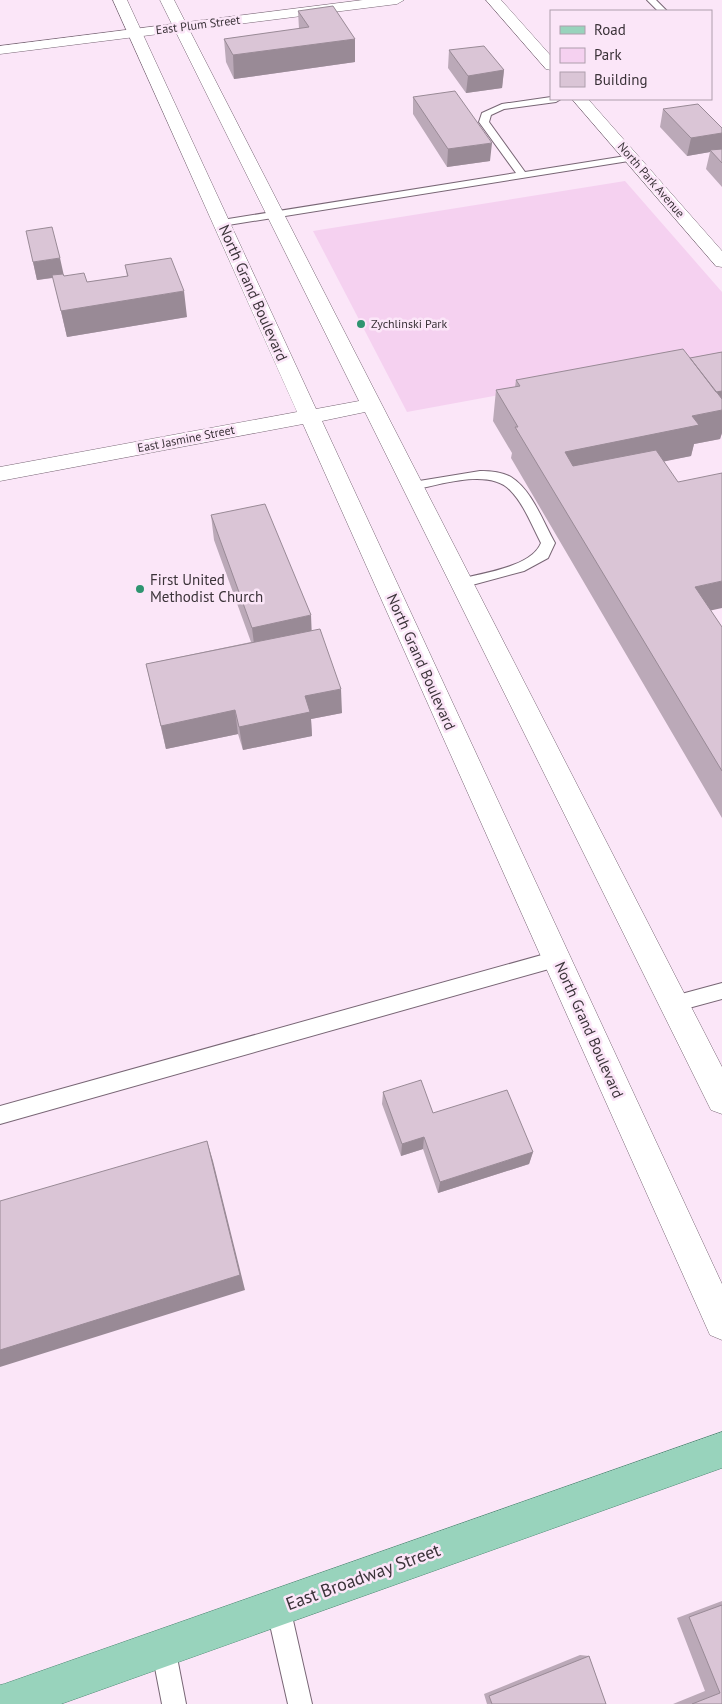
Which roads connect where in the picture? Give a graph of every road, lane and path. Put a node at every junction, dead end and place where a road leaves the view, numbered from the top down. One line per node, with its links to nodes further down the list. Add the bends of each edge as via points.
1 (120, 0): 8 (street, North Grand Boulevard)
2 (167, 0): 7 (street)
3 (397, 0): 7 (street, East Plum Street)
4 (493, 0): 10 (street)
5 (651, 0): 6 (lane)
6 (662, 10)
7 (181, 27): 8 (street, East Plum Street); 15 (street)
8 (135, 32): 9 (street, East Plum Street); 16 (street, North Grand Boulevard)
9 (0, 50)
10 (550, 65)
11 (550, 100): 14 (lane, via 502,107 487,113 484,122)
12 (581, 100): 13 (street, North Park Avenue)
13 (632, 158): 14 (lane); 17 (street, North Park Avenue)
14 (522, 175): 15 (lane)
15 (276, 215): 16 (lane); 18 (street)
16 (222, 223): 19 (street, North Grand Boulevard)
17 (722, 262)
18 (371, 405): 19 (street, East Jasmine Street); 21 (street)
19 (309, 416): 20 (street, East Jasmine Street); 23 (street, North Grand Boulevard)
20 (0, 474)
21 (413, 486): 22 (street); 22 (lane, via 476,475 500,476 513,485 548,542 543,555 520,568)
22 (461, 582): 25 (street)
23 (556, 960): 27 (lane); 28 (street, North Grand Boulevard)
24 (722, 991): 25 (lane)
25 (674, 1004): 26 (street)
26 (722, 1098)
27 (0, 1115)
28 (722, 1323)
29 (722, 1450): 30 (main road, East Broadway Street)
30 (278, 1607): 31 (main road, East Broadway Street); 34 (lane)
31 (163, 1647): 32 (main road, East Broadway Street); 33 (lane)
32 (4, 1704)
33 (174, 1704)
34 (300, 1704)

